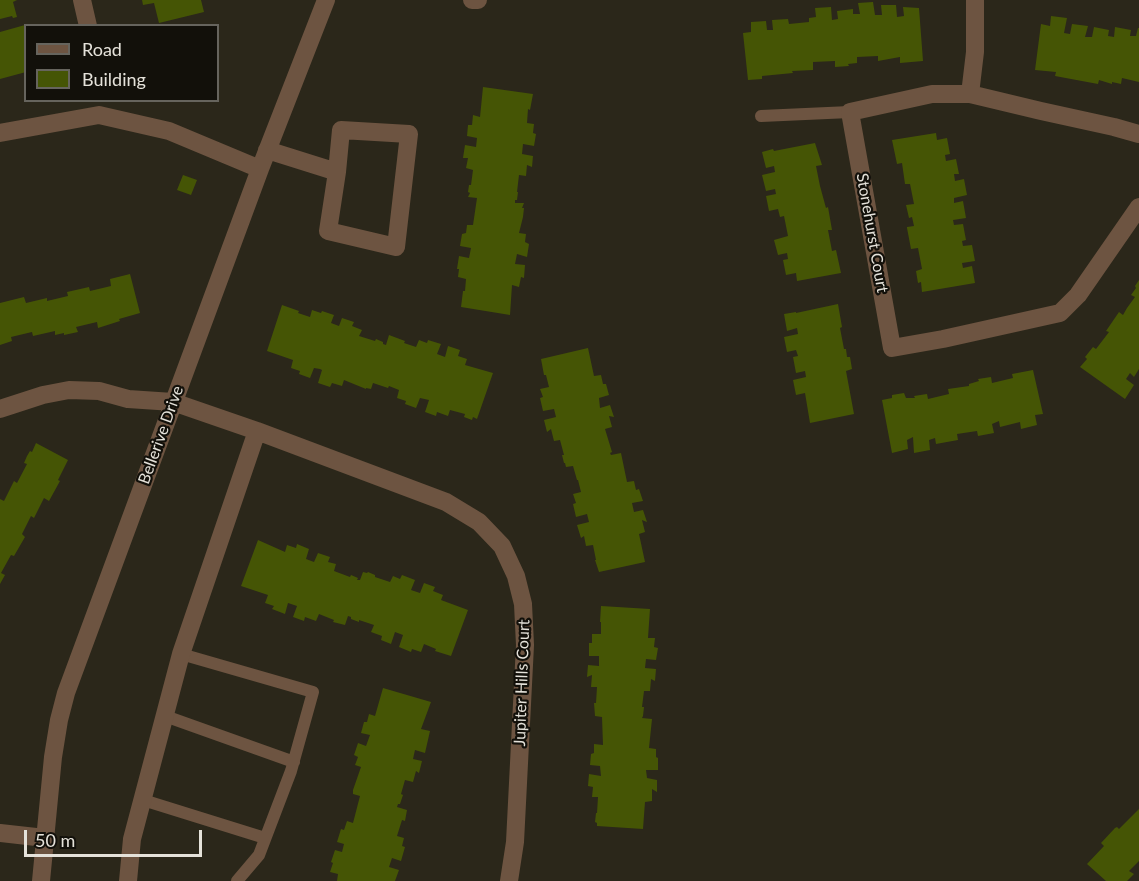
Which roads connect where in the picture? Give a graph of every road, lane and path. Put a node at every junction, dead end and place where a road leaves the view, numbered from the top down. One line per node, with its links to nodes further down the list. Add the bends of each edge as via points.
1 (82, 0): 6 (street)
2 (326, 0): 13 (street, Bellerive Drive)
3 (472, 0): 4 (street)
4 (478, 0)
5 (975, 0): 7 (street)
6 (88, 24)
7 (970, 94): 9 (street, via 932,94); 12 (street)
8 (99, 108): 11 (street); 14 (street, via 169,131)
9 (850, 112): 10 (lane); 16 (street, Stonehurst Court, via 892,348 1060,313 1078,295)
10 (761, 116)
11 (0, 133)
12 (1139, 134)
13 (267, 150): 14 (street, Bellerive Drive); 15 (street)
14 (260, 169): 17 (street, Bellerive Drive)
15 (337, 172): 15 (street, via 328,231 396,247 409,134 341,130)
16 (1139, 207)
17 (173, 402): 18 (street, Jupiter Hills Court, via 69,390); 19 (street, Jupiter Hills Court); 25 (street, Bellerive Drive, via 66,693 53,757)
18 (0, 409)
19 (257, 431): 20 (street); 30 (street, Jupiter Hills Court, via 446,502 479,522 502,546 523,604 525,645 515,842)
20 (181, 654): 21 (street); 22 (lane, via 313,693)
21 (165, 716): 22 (lane); 23 (street)
22 (294, 762): 26 (lane)
23 (142, 800): 26 (lane); 28 (street, via 132,839)
24 (0, 833): 25 (street)
25 (45, 838): 27 (street, Bellerive Drive)
26 (266, 838): 29 (lane, via 259,855)
27 (41, 881)
28 (128, 881)
29 (237, 881)
30 (508, 881)

